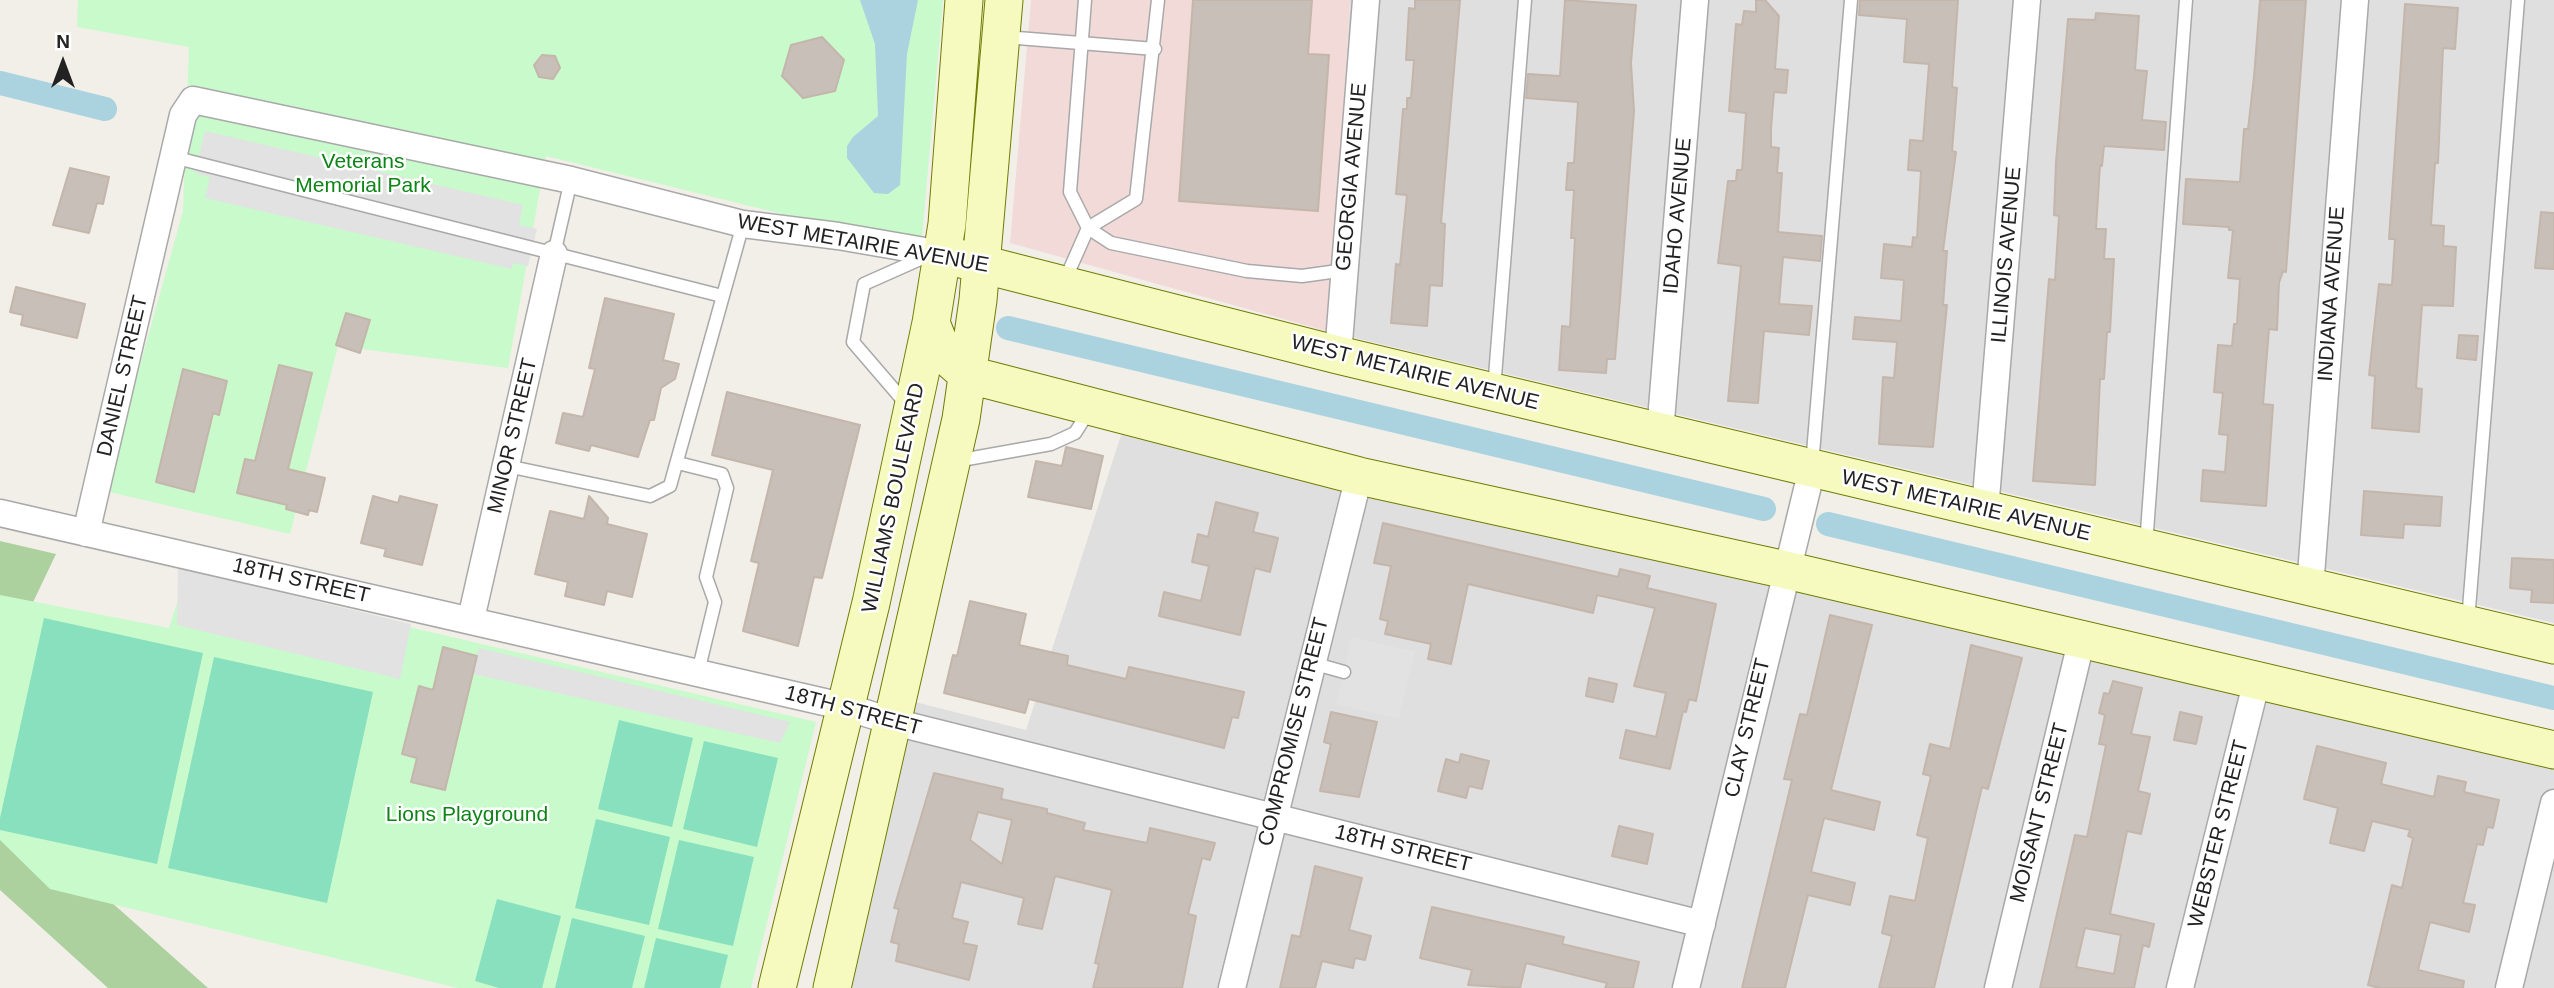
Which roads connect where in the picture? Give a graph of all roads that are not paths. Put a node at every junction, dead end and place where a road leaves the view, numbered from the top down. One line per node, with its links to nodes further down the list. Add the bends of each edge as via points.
1 (964, 0): 20 (main road, WILLIAMS BOULEVARD, via 947,224)
2 (1004, 0): 13 (main road)
3 (1085, 0): 14 (lane)
4 (1158, 0): 15 (lane)
5 (1366, 0): 23 (street, GEORGIA AVENUE)
6 (1525, 0): 29 (lane)
7 (1695, 0): 32 (street, IDAHO AVENUE)
8 (1851, 0): 36 (lane)
9 (2026, 0): 38 (street, ILLINOIS AVENUE)
10 (2186, 0): 41 (lane)
11 (2355, 0): 43 (street, INDIANA AVENUE)
12 (2518, 0): 47 (lane)
13 (1001, 36): 14 (lane); 22 (main road)
14 (1082, 43): 15 (lane); 19 (lane, via 1070,192)
15 (1155, 49): 19 (lane, via 1136,199)
16 (173, 157): 17 (street, WEST METAIRIE AVENUE, via 183,115 193,100); 21 (lane); 40 (street, DANIEL STREET)
17 (571, 180): 18 (street, WEST METAIRIE AVENUE); 21 (lane)
18 (743, 224): 20 (street, WEST METAIRIE AVENUE); 25 (lane)
19 (1088, 228): 23 (lane, via 1111,243 1247,271 1302,276); 24 (lane)
20 (938, 253): 22 (main road, WEST METAIRIE AVENUE); 26 (main road, WILLIAMS BOULEVARD); 31 (lane, via 864,284 853,342)
21 (554, 254): 25 (lane); 35 (street, MINOR STREET)
22 (981, 263): 24 (main road, WEST METAIRIE AVENUE); 28 (main road)
23 (1345, 270): 27 (street, GEORGIA AVENUE)
24 (1063, 284): 27 (main road, WEST METAIRIE AVENUE)
25 (722, 296): 34 (lane)
26 (931, 323): 28 (main road, via 943,353); 31 (main road, WILLIAMS BOULEVARD)
27 (1338, 355): 29 (main road, WEST METAIRIE AVENUE)
28 (968, 375): 30 (main road); 33 (main road)
29 (1494, 392): 32 (main road, WEST METAIRIE AVENUE)
30 (1092, 407): 33 (lane, via 1075,433 1052,444); 37 (main road)
31 (914, 412): 44 (main road, WILLIAMS BOULEVARD)
32 (1660, 433): 36 (main road, WEST METAIRIE AVENUE)
33 (952, 462): 45 (main road)
34 (678, 463): 35 (lane, via 670,486 650,496); 51 (lane, via 722,474 727,488 706,576 715,602)
35 (507, 466): 46 (street, MINOR STREET)
36 (1812, 469): 38 (main road, WEST METAIRIE AVENUE); 42 (street, CLAY STREET)
37 (1359, 475): 42 (main road); 50 (street, COMPROMISE STREET)
38 (1985, 510): 41 (main road, WEST METAIRIE AVENUE)
39 (0, 513): 40 (street, 18TH STREET)
40 (86, 533): 46 (street, 18TH STREET)
41 (2146, 548): 43 (main road, WEST METAIRIE AVENUE)
42 (1786, 570): 48 (main road); 59 (street, CLAY STREET)
43 (2309, 587): 47 (main road, WEST METAIRIE AVENUE)
44 (874, 589): 45 (main road); 54 (main road, WILLIAMS BOULEVARD)
45 (921, 596): 55 (main road)
46 (471, 619): 51 (street, 18TH STREET)
47 (2468, 625): 49 (main road, WEST METAIRIE AVENUE)
48 (2082, 638): 53 (main road); 64 (street, MOISANT STREET)
49 (2554, 645)
50 (1311, 663): 52 (lane); 58 (street, COMPROMISE STREET)
51 (698, 672): 54 (street, 18TH STREET)
52 (1344, 672)
53 (2257, 680): 56 (main road); 65 (street, WEBSTER STREET)
54 (846, 707): 55 (street, 18TH STREET); 60 (main road, WILLIAMS BOULEVARD)
55 (894, 722): 58 (street, 18TH STREET); 61 (main road)
56 (2554, 750)
57 (2554, 803): 66 (street)
58 (1273, 816): 59 (street, 18TH STREET); 62 (street, COMPROMISE STREET)
59 (1702, 924): 63 (street, CLAY STREET)
60 (777, 988)
61 (832, 988)
62 (1232, 988)
63 (1686, 988)
64 (1998, 988)
65 (2180, 988)
66 (2509, 988)

